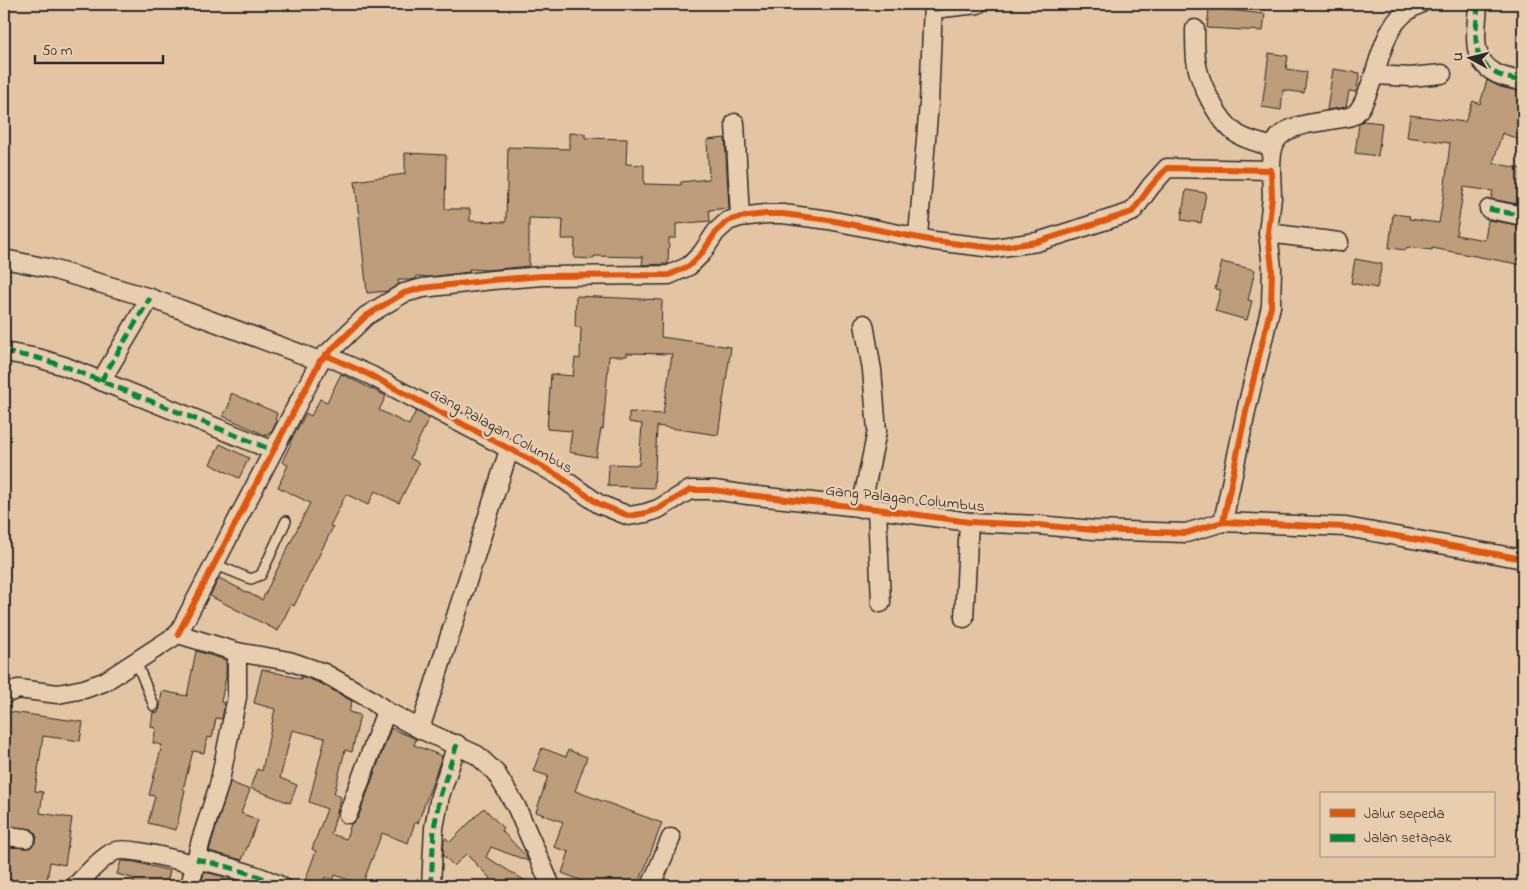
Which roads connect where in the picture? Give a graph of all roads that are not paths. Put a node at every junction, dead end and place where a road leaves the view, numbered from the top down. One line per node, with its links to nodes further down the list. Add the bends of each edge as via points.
1 (978, 4): 4 (street)
2 (1420, 4): 7 (street, via 1395,21 1386,37)
3 (1478, 4): 8 (street, via 1476,48 1483,65 1497,74)
4 (933, 6): 16 (street)
5 (1195, 29): 10 (street, via 1196,61 1207,94 1226,124 1246,139)
6 (1442, 74): 7 (street, via 1410,77)
7 (1375, 75): 10 (street, via 1357,113 1286,132)
8 (1523, 82)
9 (735, 122): 14 (street)
10 (1273, 147): 11 (street)
11 (1270, 170): 15 (street, via 1272,197); 16 (street, via 1167,168 1132,212 1036,242 994,248)
12 (1489, 209): 13 (street)
13 (1523, 216)
14 (740, 217): 16 (street, via 783,214); 22 (street, via 728,221 716,232 689,266 669,275 543,276 423,288 404,293 366,316)
15 (1268, 233): 17 (street); 29 (street, via 1272,268 1271,306)
16 (918, 236)
17 (1339, 242)
18 (4, 259): 19 (street, Gang Palagan Columbus, via 48,268)
19 (150, 298): 22 (street, Gang Palagan Columbus); 23 (street)
20 (864, 324): 26 (street, via 877,431)
21 (4, 352): 23 (street, via 47,360)
22 (323, 358): 24 (street); 25 (street, Gang Palagan Columbus, via 370,375)
23 (101, 381): 24 (street)
24 (272, 450): 31 (street)
25 (509, 450): 26 (street, Gang Palagan Columbus, via 559,476 600,504 629,516 658,508 690,490 714,490); 40 (street)
26 (869, 509): 28 (street, Gang Palagan Columbus); 32 (street)
27 (286, 522): 31 (lane, via 261,575 256,578 251,579)
28 (969, 522): 29 (street, Gang Palagan Columbus, via 1186,533); 33 (street)
29 (1223, 522): 30 (street, Gang Palagan Columbus, via 1346,527)
30 (1523, 559)
31 (214, 564): 34 (street)
32 (881, 603)
33 (964, 618)
34 (178, 634): 35 (street); 36 (street)
35 (237, 652): 39 (street, via 289,661 324,673); 46 (street, via 237,697 219,785)
36 (136, 661): 37 (street, via 104,682 84,689 58,694 18,689); 38 (lane)
37 (4, 694)
38 (154, 706)
39 (386, 711): 40 (street); 42 (street)
40 (420, 729): 41 (street)
41 (456, 744): 50 (street, via 434,828); 51 (street, via 477,755 496,773 516,806)
42 (348, 814)
43 (4, 836): 44 (street)
44 (26, 838)
45 (671, 838): 52 (street)
46 (195, 862): 47 (street, via 116,850); 48 (street); 49 (street, via 232,867)
47 (75, 886)
48 (191, 886)
49 (281, 886)
50 (432, 886)
51 (551, 886)
52 (651, 886)

